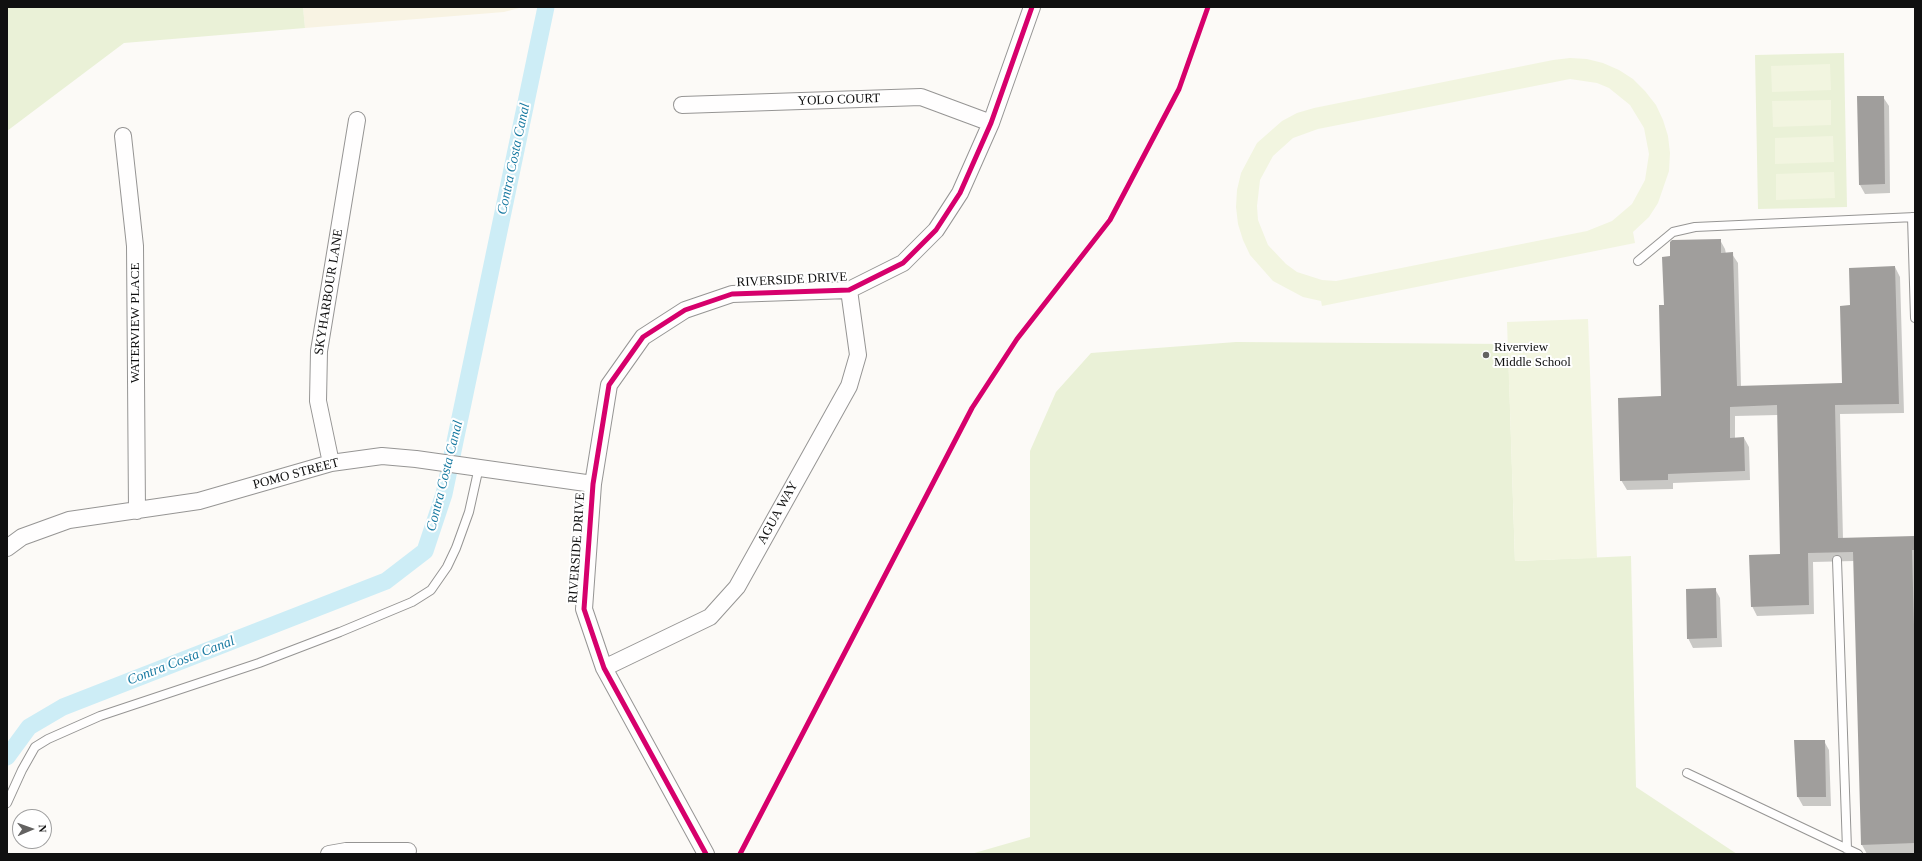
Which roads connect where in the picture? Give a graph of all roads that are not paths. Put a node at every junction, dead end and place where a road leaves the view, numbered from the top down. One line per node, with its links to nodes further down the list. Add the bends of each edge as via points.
1 (1032, 7): 4 (street, RIVERSIDE DRIVE)
2 (682, 105): 4 (street, YOLO COURT, via 921,97)
3 (357, 120): 11 (street, SKYHARBOUR LANE, via 319,351 318,401)
4 (991, 124): 9 (street, RIVERSIDE DRIVE, via 960,193 936,230 903,263)
5 (123, 136): 14 (street, WATERVIEW PLACE, via 135,246)
6 (1914, 217): 7 (lane, via 1695,227 1673,232); 8 (lane)
7 (1638, 260)
8 (1914, 266): 10 (lane)
9 (849, 290): 13 (street, RIVERSIDE DRIVE, via 732,294 685,310 643,337 609,385); 17 (street, AGUA WAY, via 858,355 849,386 737,587 710,617)
10 (1915, 318)
11 (331, 463): 12 (street, POMO STREET, via 382,456); 14 (street, POMO STREET, via 199,501)
12 (479, 468): 13 (street, POMO STREET); 19 (lane, via 469,512 456,548 431,590 412,602 334,635 100,716 48,739 35,748)
13 (593, 484): 17 (street, RIVERSIDE DRIVE, via 584,609)
14 (137, 511): 15 (street, POMO STREET, via 69,520 22,537)
15 (7, 548)
16 (1837, 560): 20 (lane)
17 (604, 668): 23 (street, RIVERSIDE DRIVE)
18 (1687, 773): 20 (lane)
19 (7, 803)
20 (1847, 849): 24 (lane)
21 (408, 851): 22 (street, via 346,851)
22 (328, 854)
23 (706, 854)
24 (1858, 854)

